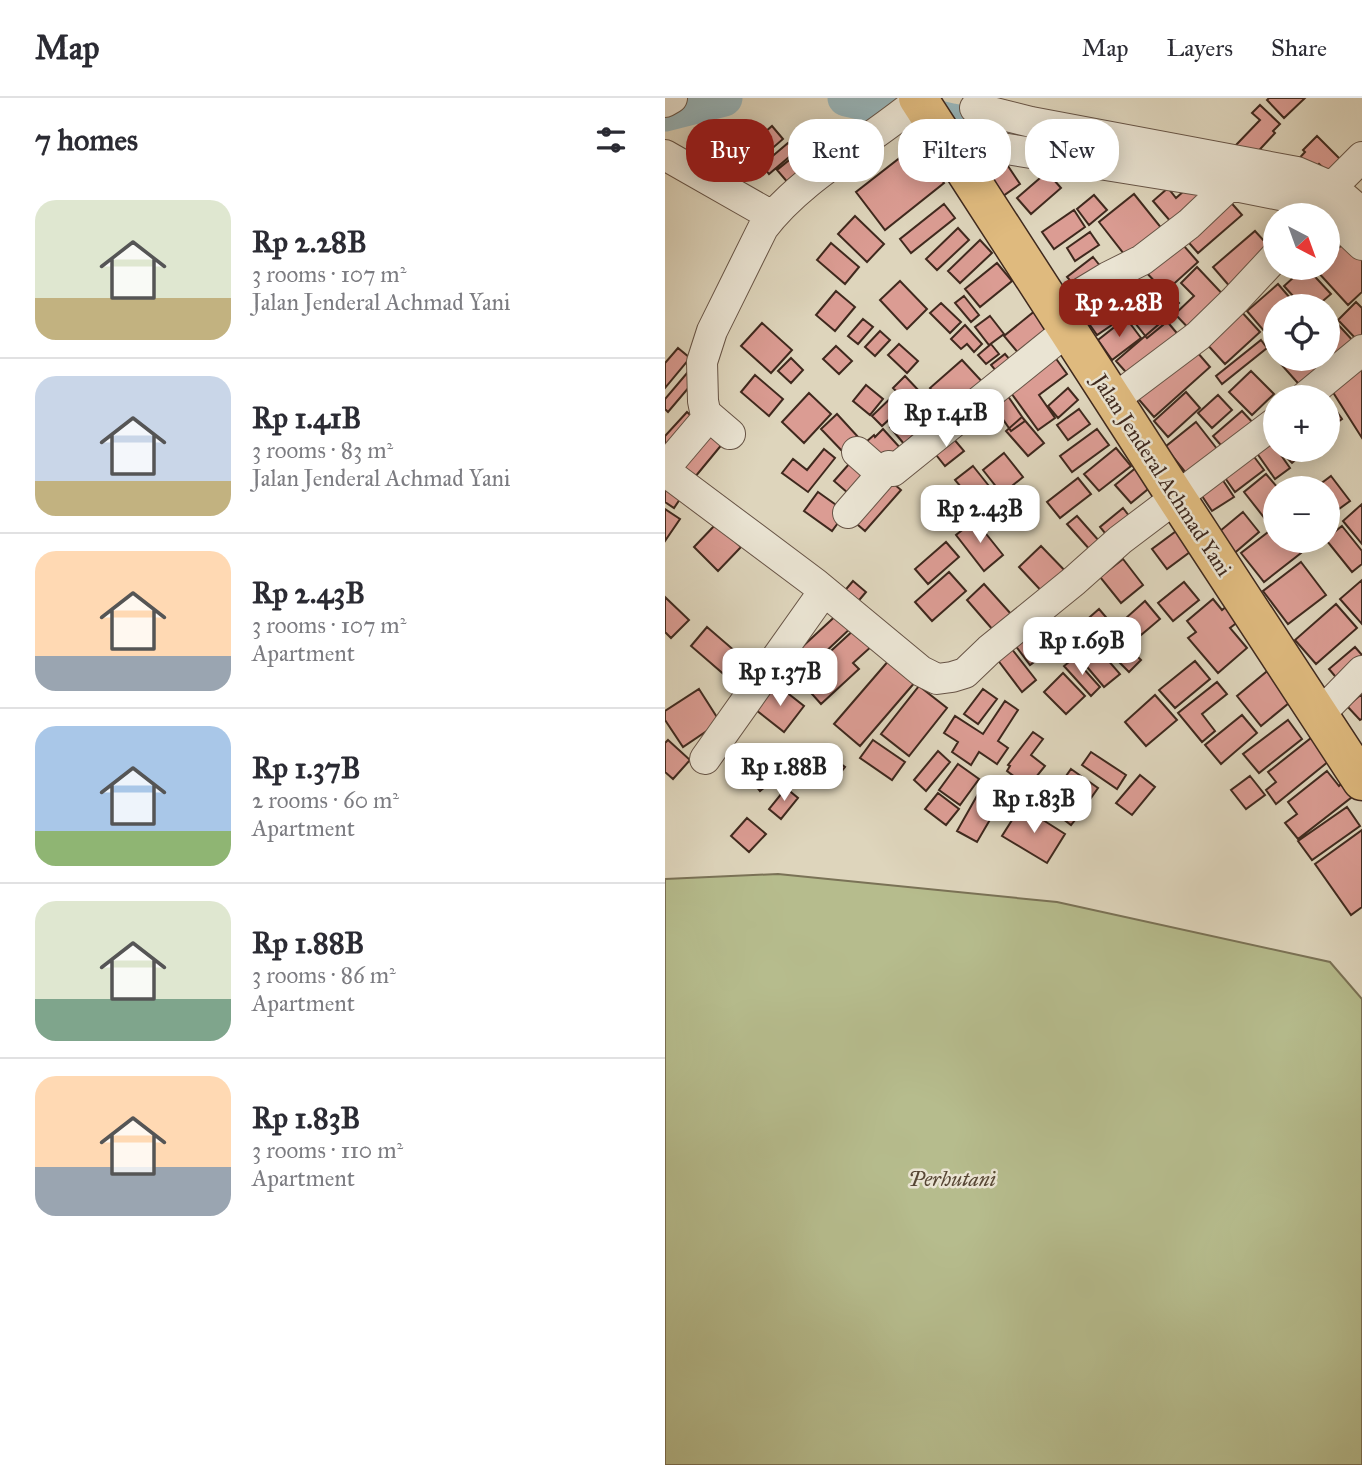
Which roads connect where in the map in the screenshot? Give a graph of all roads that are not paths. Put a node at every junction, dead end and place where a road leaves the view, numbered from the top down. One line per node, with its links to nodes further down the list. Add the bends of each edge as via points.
1 (672, 98): 2 (street)
2 (665, 102)
3 (940, 116): 6 (street); 7 (street, via 1031,122 1297,172); 9 (street, via 846,154); 12 (main road, Jalan Jenderal Achmad Yani)
4 (665, 155): 9 (street)
5 (1362, 157): 7 (street)
6 (1230, 185): 7 (street); 12 (street, via 1189,224 1142,260 1108,277)
7 (1323, 200): 8 (street); 10 (street, via 1325,209)
8 (1362, 213)
9 (772, 216): 18 (street, via 712,331 702,362 702,401 705,411 720,425)
10 (1362, 245)
11 (1263, 270): 15 (street, via 1198,336)
12 (1062, 320): 15 (main road, Jalan Jenderal Achmad Yani); 19 (street)
13 (1362, 350): 14 (street)
14 (1320, 385)
15 (1113, 400): 20 (main road, Jalan Jenderal Achmad Yani)
16 (1263, 432): 20 (street)
17 (857, 452): 19 (street)
18 (665, 470): 22 (street)
19 (894, 477): 21 (street)
20 (1175, 497): 22 (street, via 965,673 952,677 937,679 921,671); 24 (main road, Jalan Jenderal Achmad Yani)
21 (848, 513)
22 (824, 591): 25 (street)
23 (1362, 671): 24 (street)
24 (1318, 715): 26 (main road, Jalan Jenderal Achmad Yani)
25 (705, 759)
26 (1362, 781)

